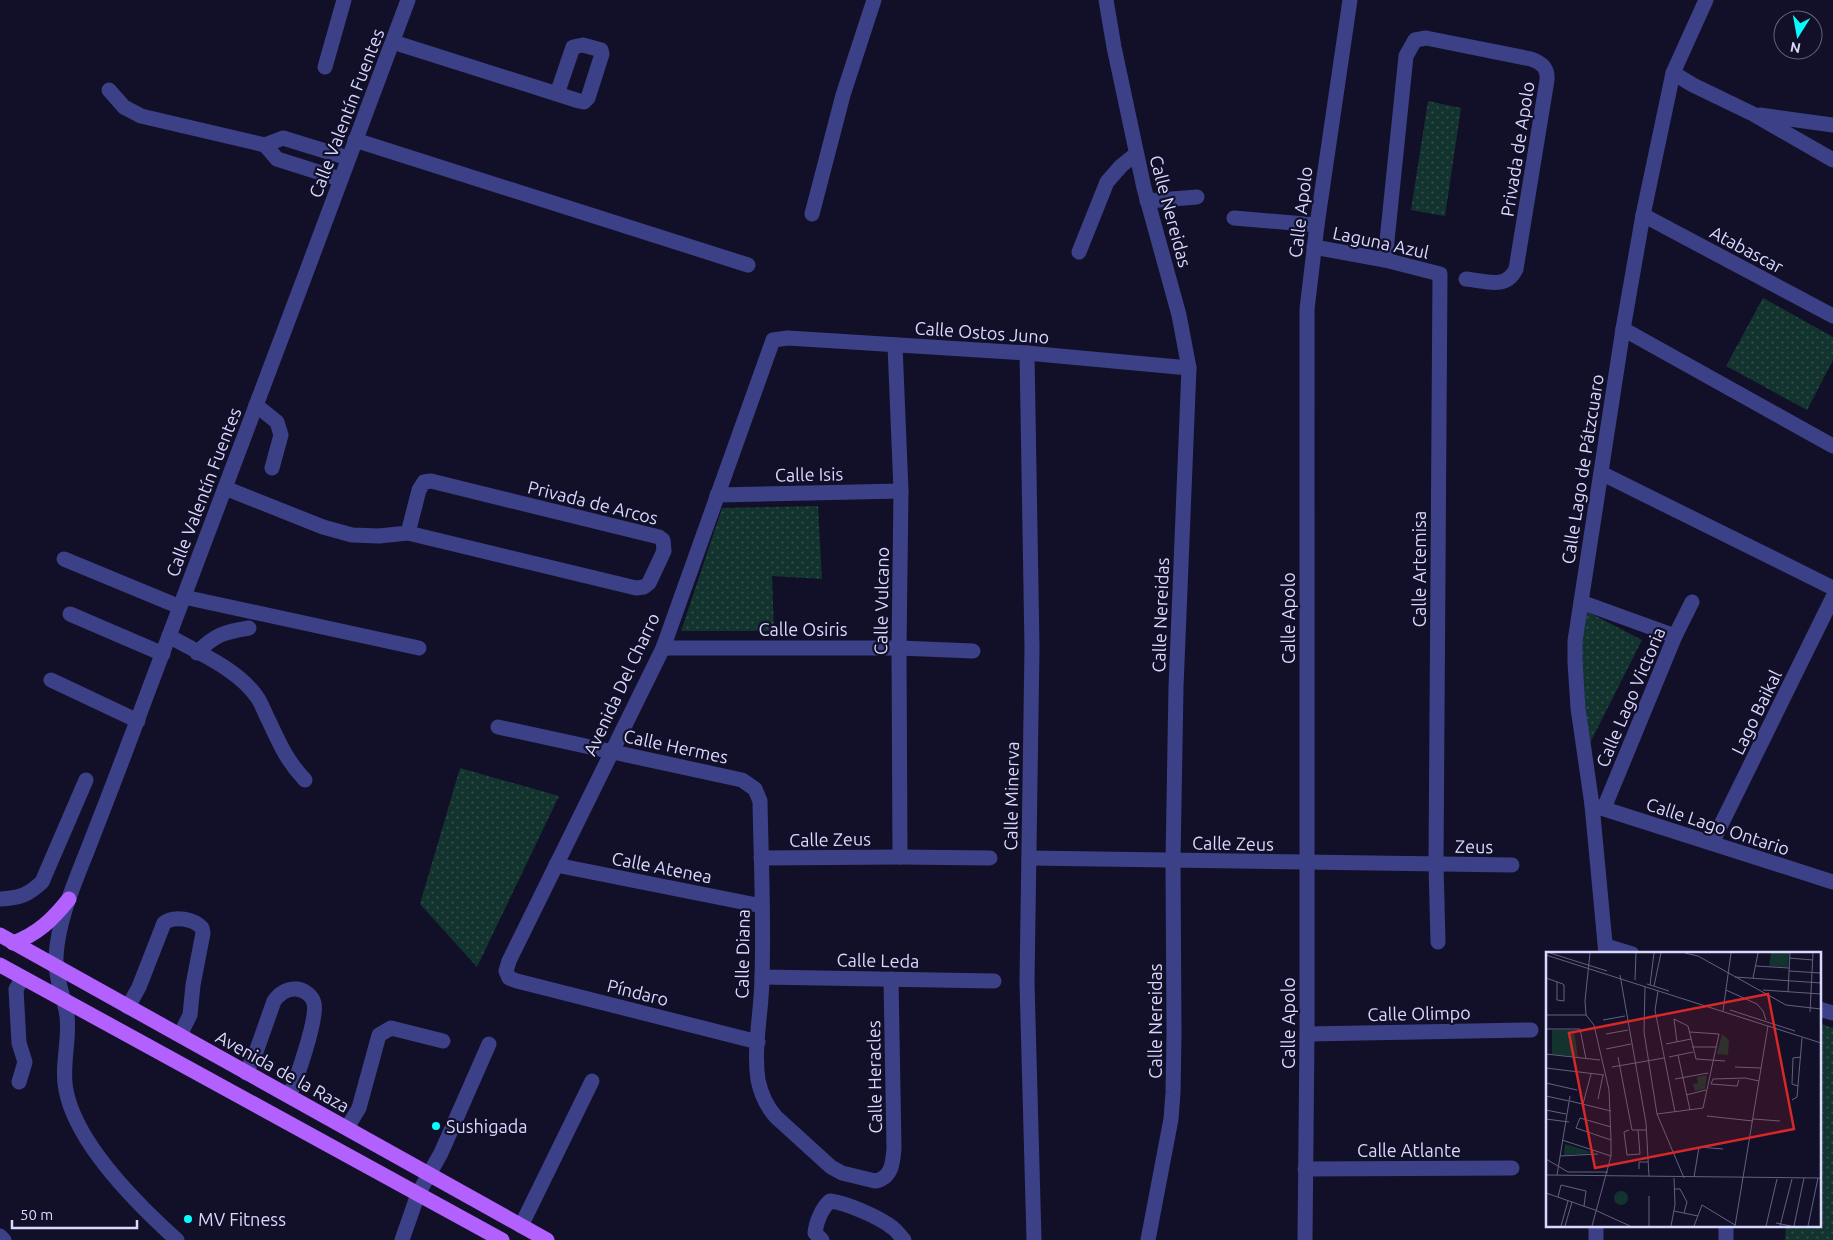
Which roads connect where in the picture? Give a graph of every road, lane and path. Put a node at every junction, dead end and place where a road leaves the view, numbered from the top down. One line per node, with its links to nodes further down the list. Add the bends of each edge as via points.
1 (344, 0): 8 (street)
2 (408, 0): 7 (street, Calle Valentín Fuentes)
3 (1106, 0): 16 (street, Calle Nereidas)
4 (1350, 0): 25 (street, Calle Apolo)
5 (1706, 0): 9 (street, Calle Lago de Pátzcuaro)
6 (868, 1): 22 (street)
7 (392, 42): 11 (street); 14 (street, Calle Valentín Fuentes)
8 (325, 67)
9 (1673, 73): 12 (street); 23 (street, Calle Lago de Pátzcuaro)
10 (108, 90): 15 (street, via 124,107 142,116)
11 (557, 94)
12 (1753, 114): 13 (street); 18 (street)
13 (1833, 125)
14 (355, 140): 17 (street, Calle Valentín Fuentes); 29 (street)
15 (265, 144): 17 (street, via 283,138); 19 (street, via 277,159)
16 (1136, 154): 21 (street, Calle Nereidas); 27 (street, via 1107,182)
17 (348, 158): 19 (street, Calle Valentín Fuentes)
18 (1833, 160)
19 (340, 179): 38 (street, Calle Valentín Fuentes)
20 (1197, 197): 21 (street)
21 (1148, 201): 37 (street, Calle Nereidas, via 1180,315)
22 (812, 214)
23 (1643, 215): 32 (street, Atabascar); 33 (street, Calle Lago de Pátzcuaro)
24 (1234, 218): 25 (street)
25 (1317, 225): 26 (street, Calle Apolo)
26 (1314, 246): 28 (street, Laguna Azul); 76 (street, Calle Apolo, via 1307,319)
27 (1079, 252)
28 (1386, 260): 30 (street, Laguna Azul); 31 (street, Privada de Apolo, via 1406,56 1411,44 1426,38 1531,59 1545,68 1547,80 1516,269 1512,278 1503,283)
29 (748, 266)
30 (1440, 274): 78 (street, Calle Artemisa)
31 (1466, 279)
32 (1833, 316)
33 (1623, 329): 39 (street); 41 (street, Calle Lago de Pátzcuaro)
34 (773, 340): 35 (street, Calle Ostos Juno, via 788,338); 44 (street, Avenida Del Charro)
35 (895, 345): 36 (street, Calle Ostos Juno); 43 (street, Calle Vulcano)
36 (1027, 353): 37 (street, Calle Ostos Juno); 74 (street, Calle Minerva, via 1032,648)
37 (1189, 368): 75 (street, Calle Nereidas, via 1176,687)
38 (256, 405): 40 (street, via 277,422 281,435); 42 (street, Calle Valentín Fuentes)
39 (1833, 446)
40 (272, 468)
41 (1601, 473): 47 (street); 50 (street, Calle Lago de Pátzcuaro)
42 (225, 488): 45 (street, Privada de Arcos, via 352,535); 49 (street, Calle Valentín Fuentes)
43 (902, 491): 44 (street, Calle Isis); 58 (street, Calle Vulcano)
44 (717, 495): 57 (street, Avenida Del Charro)
45 (408, 533): 45 (street, Privada de Arcos, via 420,487 431,481 659,537 664,546 649,583 636,588)
46 (64, 559): 49 (street)
47 (1833, 588)
48 (1833, 597): 70 (street, Lago Baikal)
49 (182, 602): 54 (street, Calle Valentín Fuentes); 56 (street)
50 (1581, 602): 55 (street); 69 (street, Calle Lago de Pátzcuaro, via 1575,641 1578,708)
51 (1692, 602): 55 (street, Calle Lago Victoria)
52 (70, 614): 61 (street)
53 (249, 628): 60 (street, via 223,633)
54 (169, 636): 60 (street); 61 (street, Calle Valentín Fuentes)
55 (1675, 636): 69 (street, Calle Lago Victoria)
56 (419, 648)
57 (662, 648): 58 (street, Calle Osiris); 65 (street, Avenida Del Charro)
58 (899, 648): 59 (street, Calle Osiris); 71 (street, Calle Vulcano)
59 (973, 651)
60 (197, 653): 67 (street, via 233,673 258,698 282,749)
61 (162, 654): 63 (street, Calle Valentín Fuentes)
62 (51, 680): 63 (street)
63 (138, 721): 82 (street, Calle Valentín Fuentes)
64 (498, 727): 65 (street, Calle Hermes)
65 (611, 751): 68 (street, Calle Hermes, via 742,780); 77 (street, Avenida Del Charro)
66 (86, 780): 81 (street, via 42,882 30,893)
67 (305, 780)
68 (755, 788): 72 (street, Calle Diana, via 760,801)
69 (1598, 806): 70 (street, Calle Lago Ontario); 86 (street, Calle Lago de Pátzcuaro)
70 (1712, 844): 80 (street, Calle Lago Ontario)
71 (900, 857): 72 (street, Calle Zeus); 73 (street, Calle Zeus)
72 (761, 858): 83 (street, Calle Diana)
73 (990, 858)
74 (1029, 858): 75 (street, Calle Zeus); 124 (street, Calle Minerva, via 1028,982)
75 (1173, 861): 76 (street, Calle Zeus); 125 (street, Calle Nereidas, via 1173,1093)
76 (1307, 863): 78 (street, Calle Zeus); 100 (street, Calle Apolo)
77 (556, 864): 83 (street, Calle Atenea); 92 (street, Avenida Del Charro, via 509,961 506,971)
78 (1436, 864): 79 (street, Zeus); 85 (street, Calle Artemisa)
79 (1512, 865)
80 (1833, 882)
81 (0, 899)
82 (69, 899): 84 (main road, via 38,932); 89 (street, Calle Valentín Fuentes, via 58,942)
83 (762, 906): 90 (street, Calle Diana)
84 (7, 939): 89 (main road, Avenida de la Raza)
85 (1438, 942)
86 (1606, 950): 87 (street)
87 (1619, 952)
88 (0, 965): 91 (main road)
89 (56, 966): 95 (street, Calle Valentín Fuentes); 96 (main road, Avenida de la Raza)
90 (762, 977): 93 (street, Calle Leda); 103 (street, Calle Diana)
91 (23, 978): 95 (main road); 107 (street, via 16,989 19,1043 25,1062)
92 (509, 978): 103 (street, Píndaro)
93 (891, 979): 94 (street, Calle Leda); 112 (street, Calle Heracles, via 894,1148)
94 (994, 981)
95 (64, 1001): 114 (main road); 118 (street, Calle Valentín Fuentes, via 68,1042 65,1086 69,1105 115,1179)
96 (128, 1007): 101 (main road, Avenida de la Raza); 101 (street, via 164,923 176,918 198,923 203,934 190,1015)
97 (1820, 1009): 98 (street)
98 (1833, 1013)
99 (1530, 1030): 100 (street, Calle Olimpo)
100 (1307, 1034): 111 (street, Calle Apolo)
101 (180, 1035): 105 (main road, Avenida de la Raza)
102 (443, 1042): 109 (street, via 392,1028 379,1035 359,1108)
103 (758, 1042): 112 (street, Calle Diana, via 758,1079 768,1109 817,1156 842,1173 876,1181)
104 (489, 1044): 113 (street, via 441,1153)
105 (246, 1073): 108 (main road, Avenida de la Raza); 108 (street, via 278,994 296,989 304,992 314,1002 314,1014)
106 (592, 1081): 115 (street)
107 (19, 1082)
108 (289, 1096): 109 (main road, Avenida de la Raza)
109 (347, 1128): 113 (main road, Avenida de la Raza)
110 (1512, 1168): 111 (street, Calle Atlante)
111 (1305, 1169): 126 (street, Calle Apolo)
112 (888, 1173)
113 (428, 1174): 114 (street); 115 (main road, Avenida de la Raza)
114 (418, 1194): 119 (street); 120 (main road)
115 (521, 1226): 121 (main road, Avenida de la Raza)
116 (0, 1236): 117 (street)
117 (4, 1240)
118 (177, 1240)
119 (402, 1240)
120 (502, 1240)
121 (547, 1240)
122 (822, 1240): 123 (street, via 815,1232 816,1225 830,1201 882,1221)
123 (904, 1240)
124 (1034, 1240)
125 (1148, 1240)
126 (1305, 1240)

